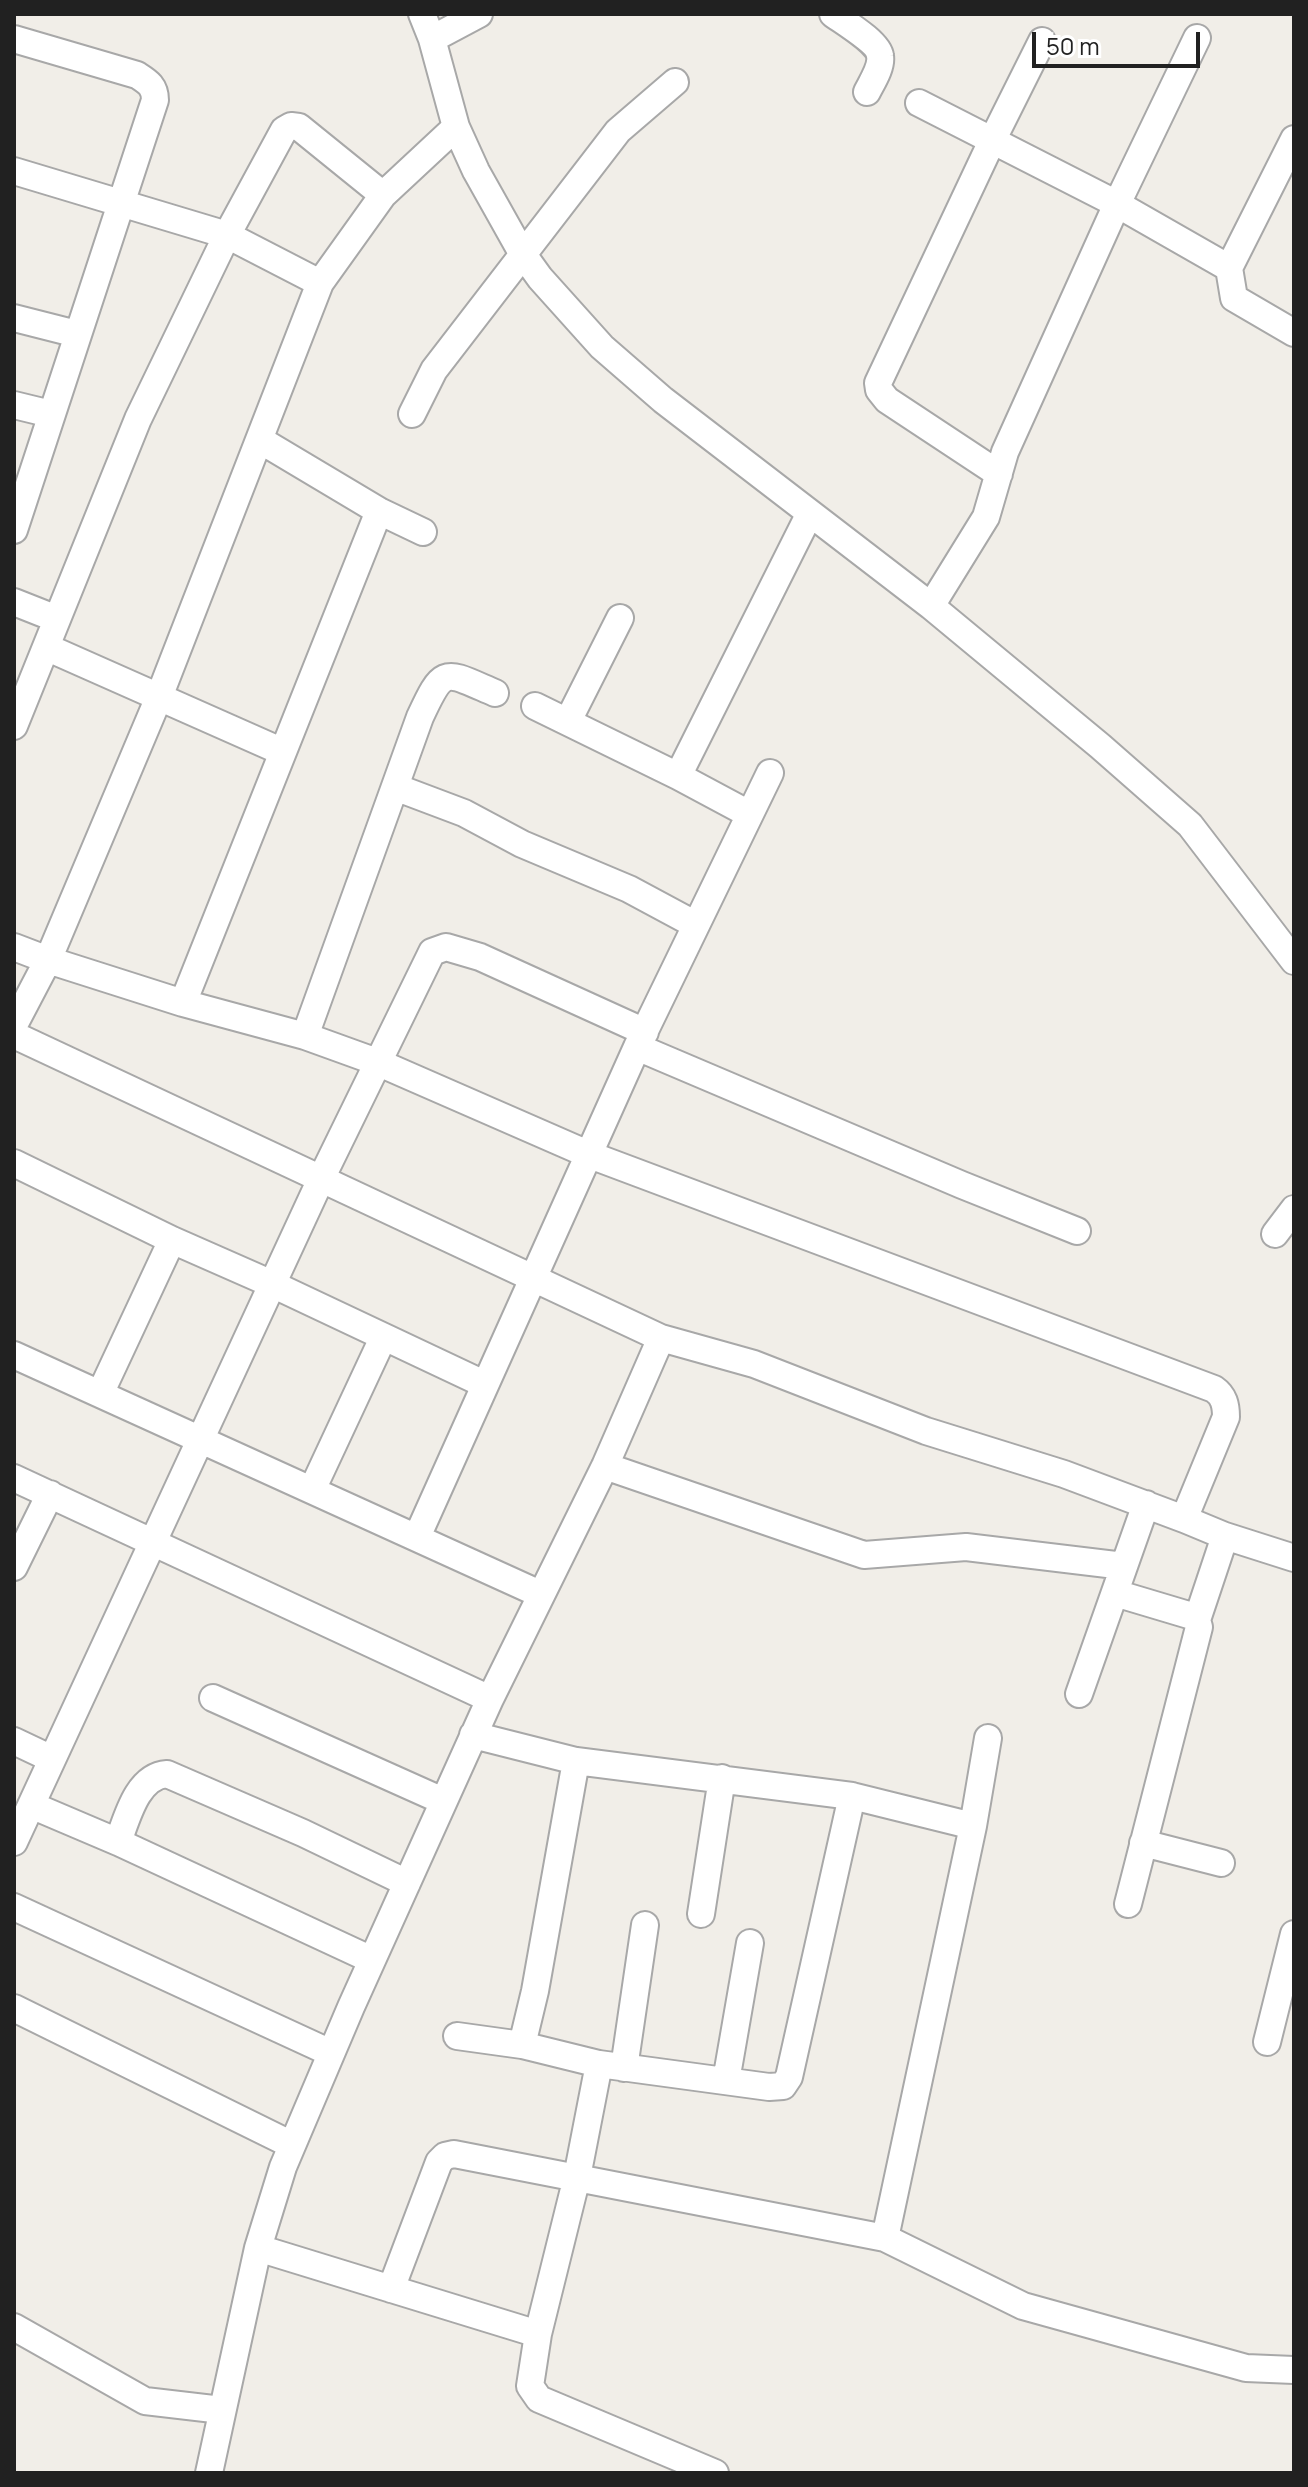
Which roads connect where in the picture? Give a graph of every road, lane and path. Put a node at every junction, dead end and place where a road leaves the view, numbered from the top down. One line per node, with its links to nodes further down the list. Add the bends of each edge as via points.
1 (422, 14): 6 (street)
2 (479, 14): 6 (street)
3 (833, 14): 9 (street, via 880,53)
4 (1197, 38): 17 (street)
5 (14, 39): 16 (street, via 150,83 155,100)
6 (432, 39): 11 (street)
7 (1042, 41): 13 (street)
8 (675, 82): 19 (street, via 618,131)
9 (867, 92)
10 (919, 103): 13 (street)
11 (456, 127): 15 (street); 19 (street)
12 (1294, 139): 20 (street)
13 (992, 141): 17 (street); 29 (street, via 878,383 887,400)
14 (14, 171): 16 (street)
15 (383, 195): 18 (street, via 291,126 284,130); 21 (street)
16 (119, 202): 18 (street); 24 (street)
17 (1117, 204): 20 (street); 29 (street)
18 (227, 235): 21 (street); 37 (street, via 138,419)
19 (522, 253): 27 (street, via 434,370); 31 (street, via 602,347)
20 (1229, 268): 23 (street, via 1234,298)
21 (320, 283): 28 (street)
22 (14, 318): 24 (street)
23 (1294, 333)
24 (77, 334): 26 (street)
25 (14, 405): 26 (street)
26 (51, 414): 32 (street)
27 (412, 414)
28 (260, 440): 30 (street); 40 (street)
29 (999, 474): 35 (street, via 986,517)
30 (379, 511): 33 (street); 44 (street)
31 (810, 513): 35 (street); 46 (street)
32 (14, 530)
33 (423, 532)
34 (14, 602): 37 (street)
35 (931, 606): 52 (street, via 1190,825)
36 (620, 618): 42 (street)
37 (57, 619): 38 (street)
38 (46, 647): 40 (street); 43 (street)
39 (495, 693): 47 (street, via 456,677 435,684)
40 (159, 697): 44 (street); 51 (street)
41 (535, 706): 42 (street)
42 (568, 721): 46 (street)
43 (14, 726)
44 (283, 752): 53 (street)
45 (770, 773): 48 (street)
46 (678, 776): 48 (street)
47 (395, 787): 49 (street, via 464,813); 56 (street)
48 (749, 814): 49 (street)
49 (696, 925): 57 (street)
50 (14, 947): 51 (street)
51 (48, 960): 53 (street); 54 (street)
52 (1294, 961)
53 (183, 1003): 56 (street)
54 (14, 1025)
55 (14, 1035): 61 (street)
56 (305, 1036): 58 (street)
57 (641, 1040): 58 (street, via 480,957 446,947 432,952); 59 (street); 63 (street, via 962,1185)
58 (377, 1062): 59 (street); 61 (street)
59 (590, 1155): 66 (street); 79 (street, via 1214,1389 1224,1401 1226,1417)
60 (14, 1163): 65 (street)
61 (321, 1179): 66 (street); 67 (street)
62 (1294, 1209): 64 (street)
63 (1077, 1231)
64 (1275, 1234)
65 (172, 1240): 67 (street); 72 (street)
66 (533, 1280): 69 (street); 71 (street)
67 (272, 1284): 68 (street); 73 (street)
68 (383, 1338): 71 (street); 76 (street)
69 (661, 1338): 74 (street); 78 (street, via 754,1364 926,1431)
70 (14, 1355): 72 (street)
71 (484, 1384): 81 (street)
72 (100, 1394): 73 (street)
73 (201, 1439): 76 (street); 82 (street)
74 (605, 1466): 84 (street, via 864,1555 966,1547); 87 (street)
75 (14, 1478): 77 (street)
76 (312, 1490): 81 (street)
77 (50, 1494): 82 (street); 85 (street)
78 (1146, 1504): 79 (street); 84 (street)
79 (1184, 1519): 80 (street)
80 (1225, 1536): 83 (street); 88 (street)
81 (417, 1537): 87 (street)
82 (153, 1541): 91 (street); 95 (street)
83 (1294, 1558)
84 (1124, 1566): 86 (street)
85 (14, 1567)
86 (1115, 1593): 88 (street); 89 (street)
87 (540, 1594): 91 (street)
88 (1197, 1620): 104 (street)
89 (1079, 1694)
90 (213, 1698): 99 (street)
91 (490, 1699): 92 (street)
92 (473, 1735): 96 (street); 99 (street)
93 (988, 1738): 101 (street)
94 (14, 1741): 95 (street)
95 (52, 1759): 100 (street)
96 (576, 1761): 97 (street); 117 (street)
97 (722, 1778): 98 (street); 109 (street)
98 (852, 1796): 101 (street); 120 (street, via 789,2077 776,2088)
99 (443, 1801): 106 (street)
100 (31, 1805): 102 (street); 103 (street)
101 (973, 1826): 123 (street)
102 (14, 1842)
103 (118, 1842): 106 (street, via 142,1788 151,1777 167,1774); 113 (street)
104 (1143, 1843): 105 (street); 107 (street)
105 (1221, 1863)
106 (407, 1883): 113 (street)
107 (1128, 1904)
108 (14, 1907): 118 (street)
109 (701, 1914)
110 (645, 1925): 119 (street)
111 (1294, 1934): 116 (street)
112 (750, 1943): 120 (street)
113 (372, 1960): 118 (street)
114 (14, 2008): 121 (street)
115 (457, 2036): 117 (street)
116 (1267, 2042)
117 (522, 2045): 119 (street)
118 (331, 2053): 121 (street)
119 (611, 2066): 120 (street); 122 (street)
120 (726, 2081)
121 (292, 2145): 124 (street)
122 (577, 2177): 123 (street); 125 (street, via 445,2156); 127 (street)
123 (885, 2238): 128 (street, via 1023,2306 1246,2368)
124 (258, 2248): 125 (street); 129 (street)
125 (391, 2289): 127 (street)
126 (14, 2327): 129 (street, via 145,2401)
127 (538, 2334): 131 (street, via 530,2381 539,2399)
128 (1294, 2370)
129 (222, 2410): 130 (street)
130 (209, 2473)
131 (715, 2473)

